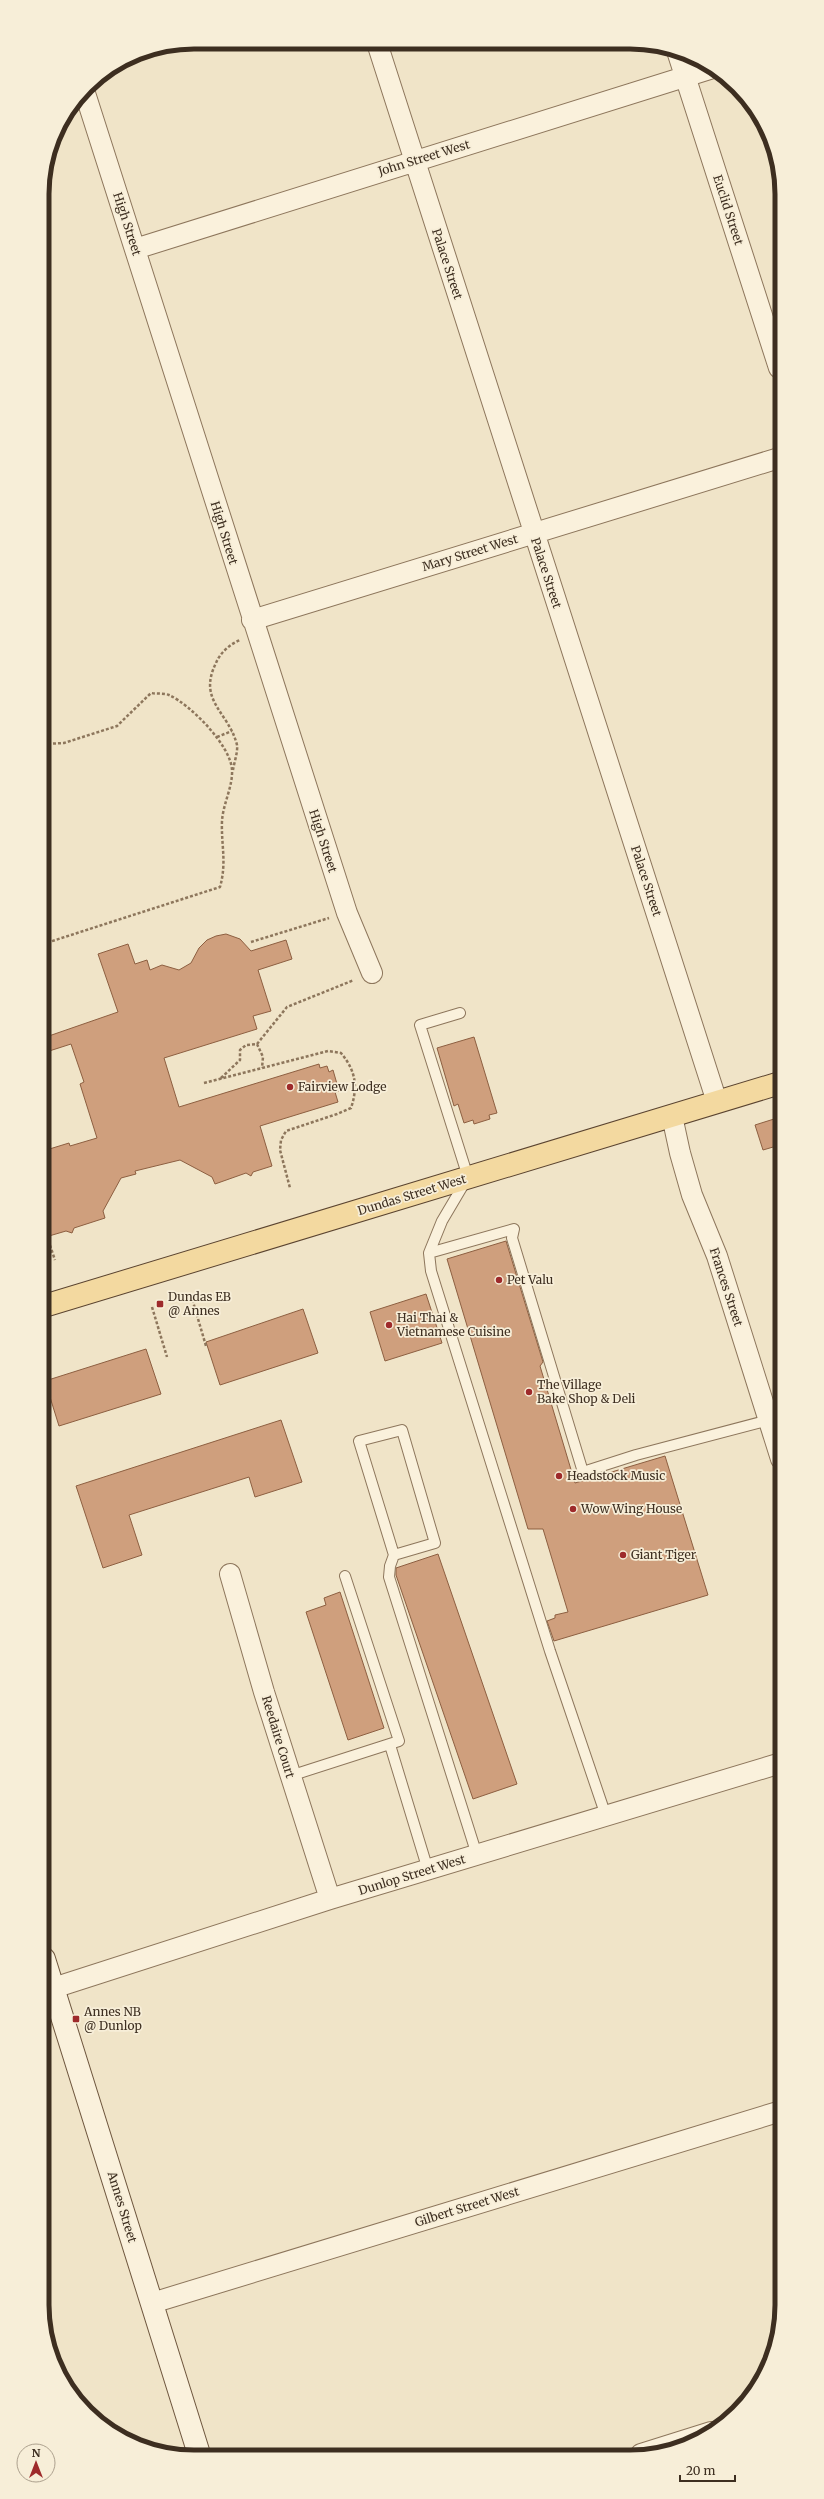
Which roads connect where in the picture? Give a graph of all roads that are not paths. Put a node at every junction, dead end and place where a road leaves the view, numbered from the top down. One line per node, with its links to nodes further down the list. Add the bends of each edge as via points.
1 (379, 49): 6 (street, Palace Street)
2 (679, 58): 4 (street, Euclid Street)
3 (706, 70): 4 (street, John Street West)
4 (685, 77): 6 (street, John Street West); 8 (street, Euclid Street)
5 (86, 97): 7 (street, High Street)
6 (414, 161): 7 (street, John Street West); 10 (street, Palace Street)
7 (135, 249): 11 (street, High Street)
8 (775, 356)
9 (775, 460): 10 (street, Mary Street West)
10 (533, 534): 11 (street, Mary Street West); 15 (street, Palace Street)
11 (252, 620): 12 (street, High Street, via 346,913)
12 (372, 973)
13 (460, 1013): 17 (lane, via 420,1025)
14 (775, 1085): 15 (main road, Dundas Street West)
15 (718, 1102): 16 (main road, Dundas Street West)
16 (672, 1116): 17 (main road, Dundas Street West); 20 (street, Frances Street, via 692,1194)
17 (468, 1177): 18 (lane, via 442,1222); 19 (main road, Dundas Street West)
18 (429, 1253): 20 (lane, via 514,1229 512,1238 583,1472 636,1455); 27 (lane, via 431,1270 547,1644)
19 (49, 1304)
20 (775, 1418)
21 (394, 1555): 21 (lane, via 434,1543 402,1430 359,1441); 28 (lane, via 389,1576)
22 (230, 1574): 26 (street, Reedaire Court)
23 (345, 1576): 24 (lane, via 399,1741)
24 (390, 1745): 26 (lane); 29 (lane)
25 (775, 1765): 27 (street, Dunlop Street West)
26 (290, 1776): 30 (street, Reedaire Court)
27 (606, 1816): 28 (street, Dunlop Street West)
28 (477, 1855): 29 (street, Dunlop Street West)
29 (428, 1870): 30 (street, Dunlop Street West)
30 (330, 1899): 31 (street, Dunlop Street West)
31 (49, 1989): 33 (street, Annes Street)
32 (775, 2113): 33 (street, Gilbert Street West)
33 (152, 2303): 34 (street, Annes Street)
34 (198, 2450)

